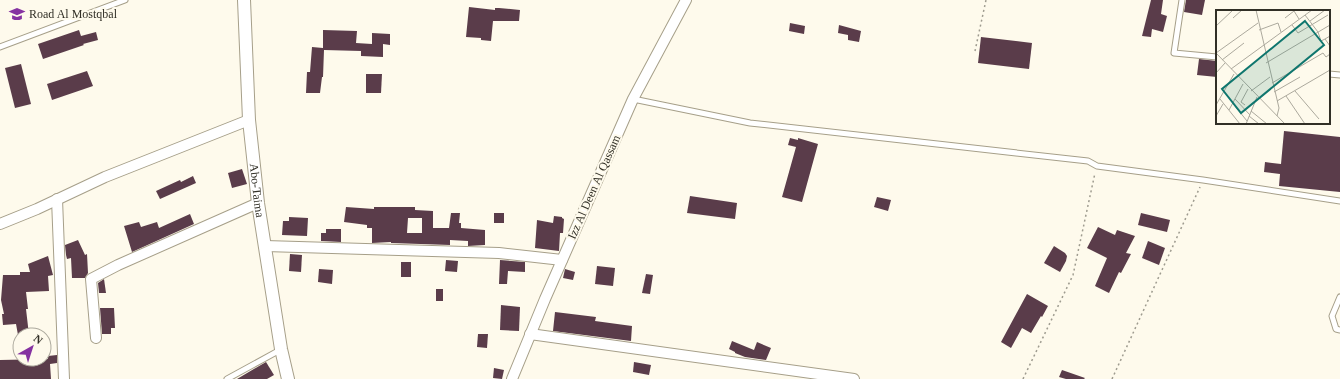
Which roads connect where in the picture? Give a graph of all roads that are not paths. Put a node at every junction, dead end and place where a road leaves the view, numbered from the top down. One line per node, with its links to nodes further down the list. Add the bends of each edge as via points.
1 (125, 0): 5 (lane)
2 (244, 0): 10 (street, Abo-Taima)
3 (686, 0): 9 (street, Izz Al Deen Al Qassam)
4 (1182, 0): 6 (lane, via 1174,53)
5 (0, 47)
6 (1216, 57)
7 (1330, 74): 8 (lane)
8 (1340, 75)
9 (632, 99): 12 (lane, via 750,123 1088,161 1097,166); 16 (street, Izz Al Deen Al Qassam)
10 (249, 120): 11 (street, via 105,177); 13 (street, Abo-Taima)
11 (58, 199): 14 (street); 22 (street)
12 (1340, 201)
13 (258, 203): 15 (street, Abo-Taima); 20 (street, via 91,279)
14 (0, 224)
15 (265, 246): 16 (street, via 500,253); 21 (street, Abo-Taima)
16 (562, 260): 19 (street, Izz Al Deen Al Qassam)
17 (1340, 297): 18 (lane, via 1332,316 1336,329)
18 (1340, 330)
19 (530, 334): 25 (street, Izz Al Deen Al Qassam); 26 (street)
20 (96, 338)
21 (281, 350): 23 (lane); 24 (street, Abo-Taima)
22 (64, 379)
23 (227, 379)
24 (288, 379)
25 (512, 379)
26 (854, 379)

